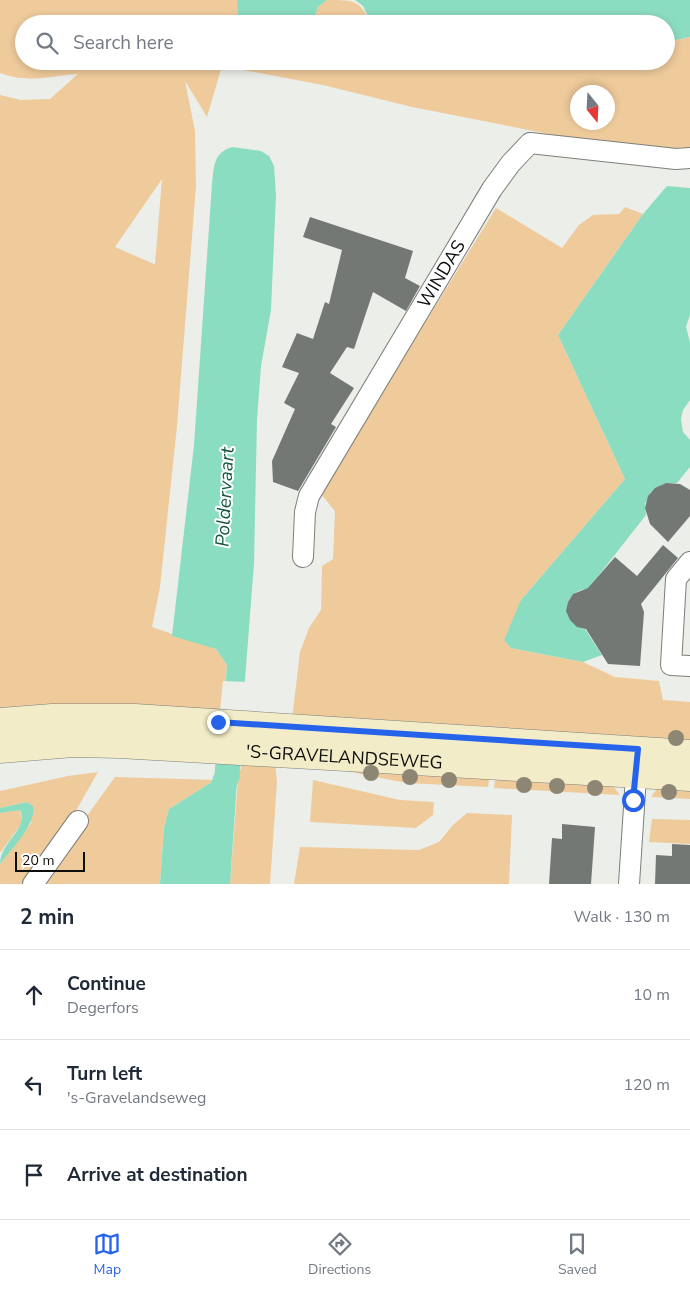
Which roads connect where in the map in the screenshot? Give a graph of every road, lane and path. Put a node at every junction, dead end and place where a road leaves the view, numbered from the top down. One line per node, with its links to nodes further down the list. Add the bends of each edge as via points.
1 (690, 158): 2 (street, WINDAS, via 530,143 492,189 309,496)
2 (303, 557)
3 (690, 562): 4 (street, via 676,580 672,665)
4 (690, 666)
5 (0, 722): 6 (main road, 'S-GRAVELANDSEWEG, via 102,717)
6 (217, 736): 7 (main road, 'S-GRAVELANDSEWEG); 9 (main road, 'S-GRAVELANDSEWEG)
7 (0, 749)
8 (690, 754): 9 (main road, 'S-GRAVELANDSEWEG)
9 (637, 761): 10 (main road, 'S-GRAVELANDSEWEG); 13 (street)
10 (690, 777)
11 (78, 821): 12 (street)
12 (33, 884)
13 (628, 884)

